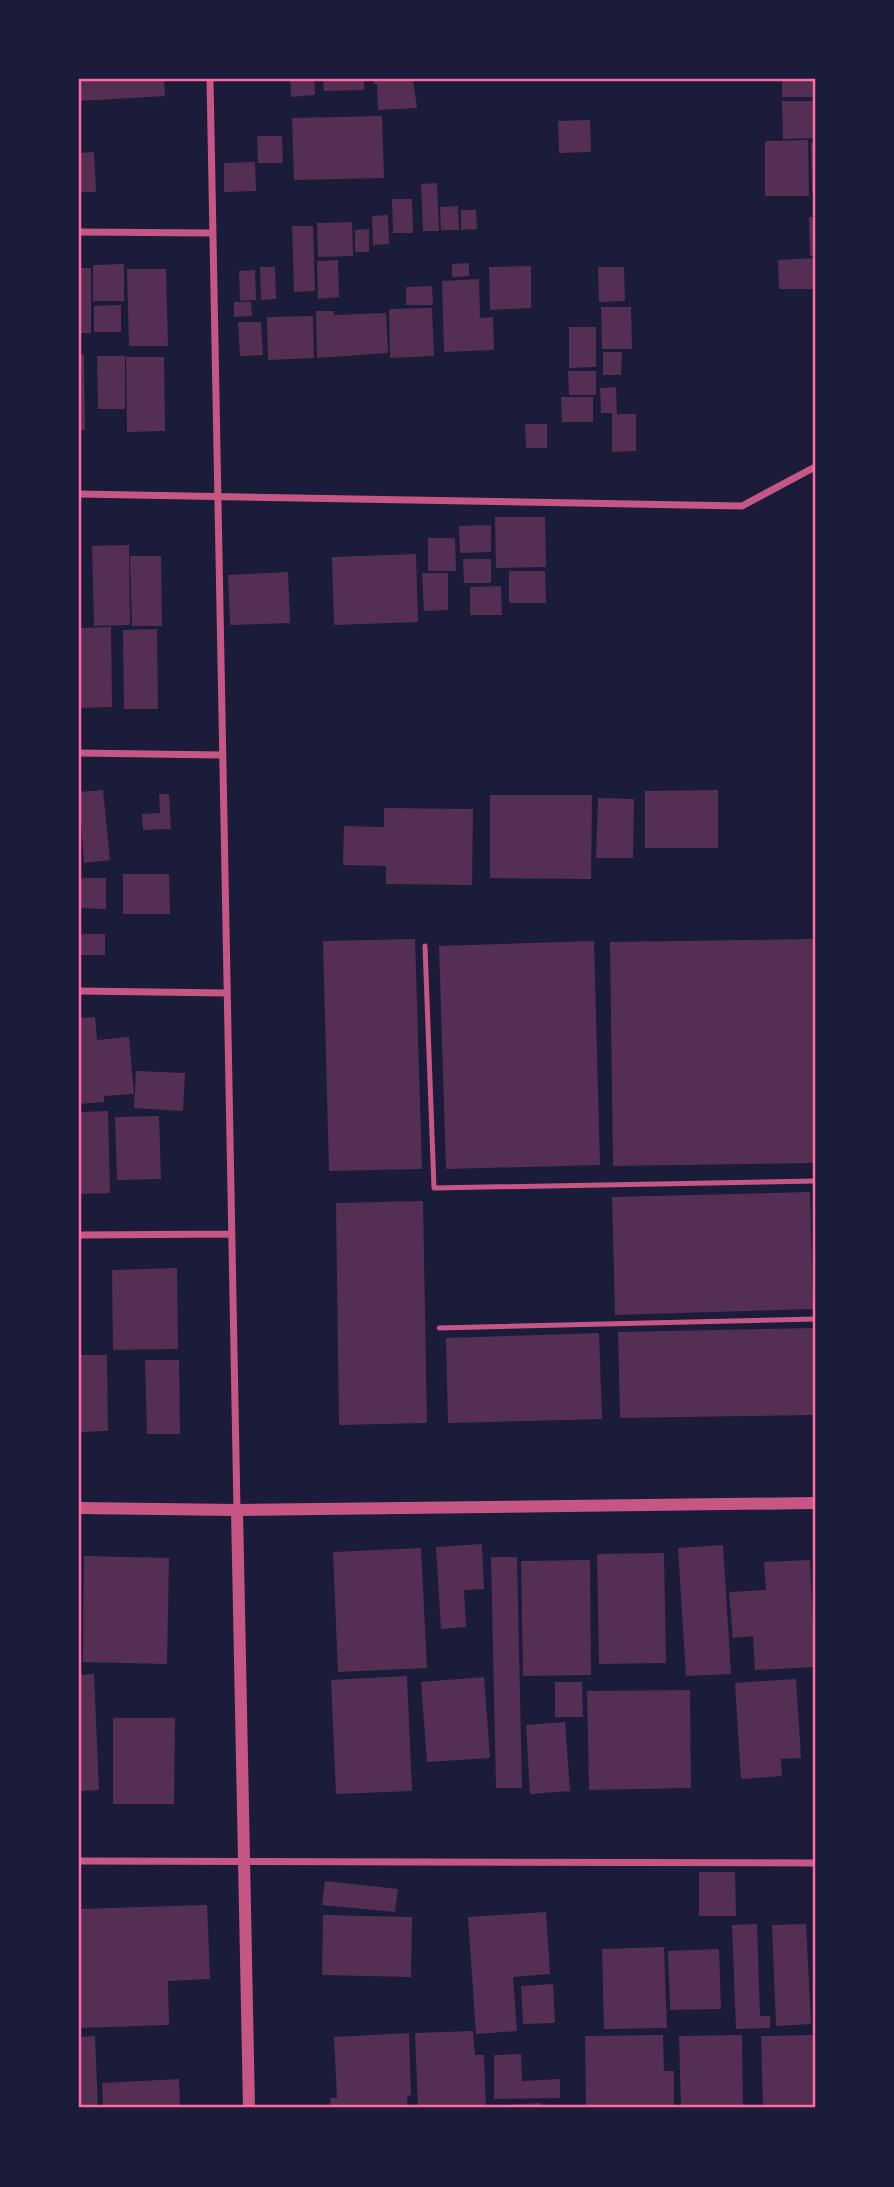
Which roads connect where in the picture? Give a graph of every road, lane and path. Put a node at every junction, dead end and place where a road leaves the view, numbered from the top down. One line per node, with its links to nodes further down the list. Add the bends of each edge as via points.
1 (210, 79): 3 (street)
2 (79, 232): 3 (street)
3 (211, 233): 6 (street)
4 (815, 467): 6 (street, via 742,506)
5 (79, 494): 6 (street)
6 (217, 494): 8 (street)
7 (79, 753): 8 (street)
8 (221, 755): 11 (street)
9 (425, 946): 12 (lane, via 434,1188)
10 (79, 991): 11 (street)
11 (227, 993): 13 (street)
12 (815, 1181)
13 (231, 1234): 14 (street); 19 (street)
14 (79, 1236)
15 (815, 1319): 16 (lane)
16 (439, 1328)
17 (815, 1503): 19 (street)
18 (79, 1507): 19 (street)
19 (237, 1510): 21 (street)
20 (79, 1861): 21 (street)
21 (244, 1861): 22 (street); 23 (street)
22 (815, 1863)
23 (249, 2108)

